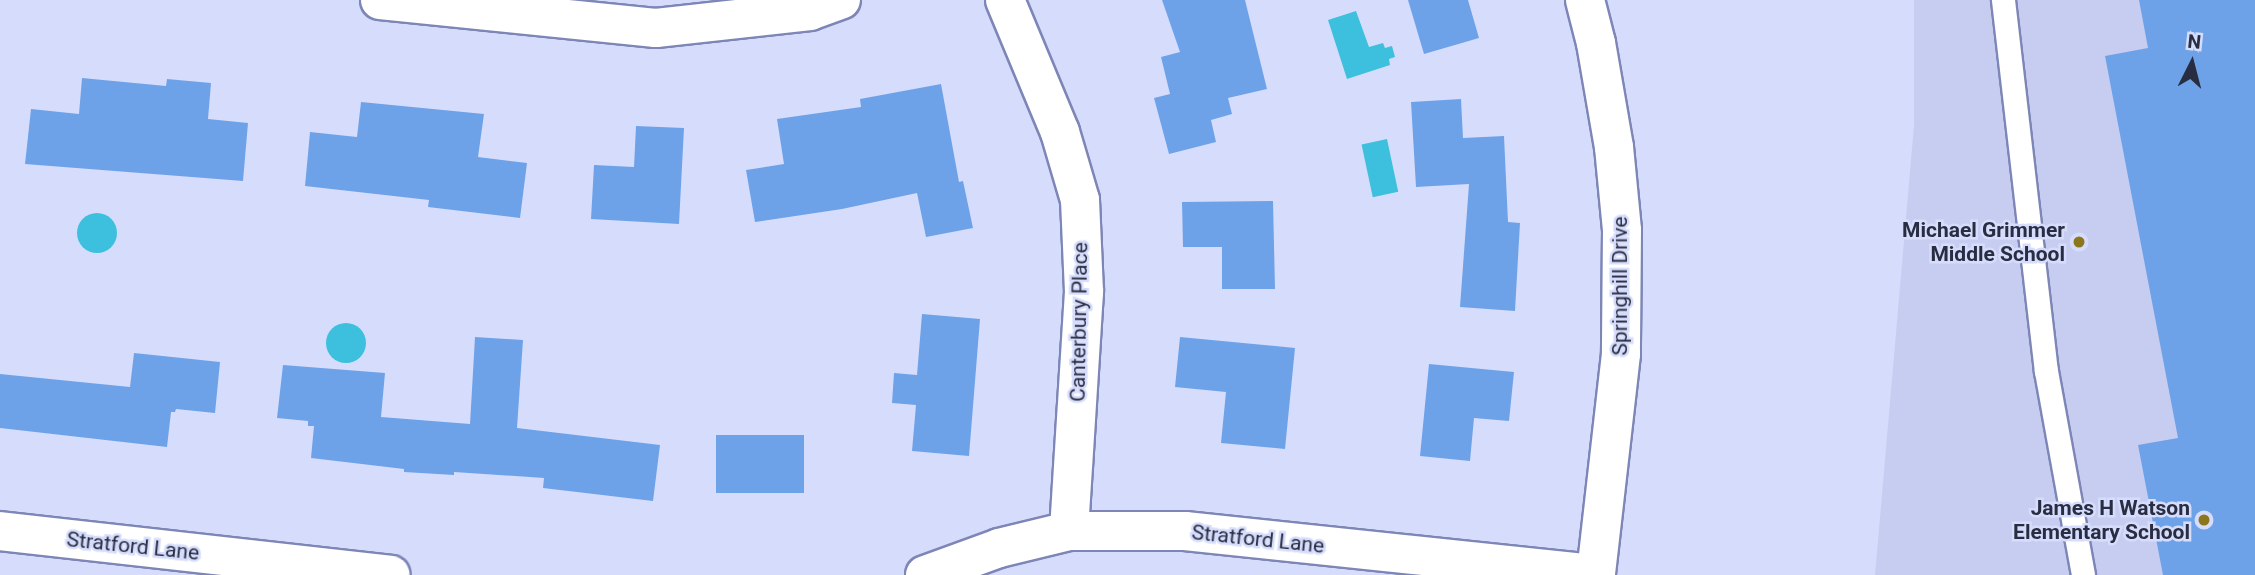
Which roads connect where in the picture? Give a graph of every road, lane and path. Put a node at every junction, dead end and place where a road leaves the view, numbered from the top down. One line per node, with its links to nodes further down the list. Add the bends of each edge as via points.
1 (380, 0): 2 (street, via 656,28 810,11)
2 (841, 0)
3 (1005, 0): 7 (street, Canterbury Place, via 1060,132 1080,200 1084,292)
4 (1585, 0): 10 (street, Springhill Drive, via 1614,147 1622,230 1621,354)
5 (2003, 0): 11 (lane, via 2046,371)
6 (0, 531): 8 (street, Stratford Lane)
7 (1069, 531): 9 (street, Stratford Lane, via 999,548); 10 (street, Stratford Lane, via 1185,531)
8 (391, 575)
9 (925, 575)
10 (1596, 575)
11 (2083, 575)

